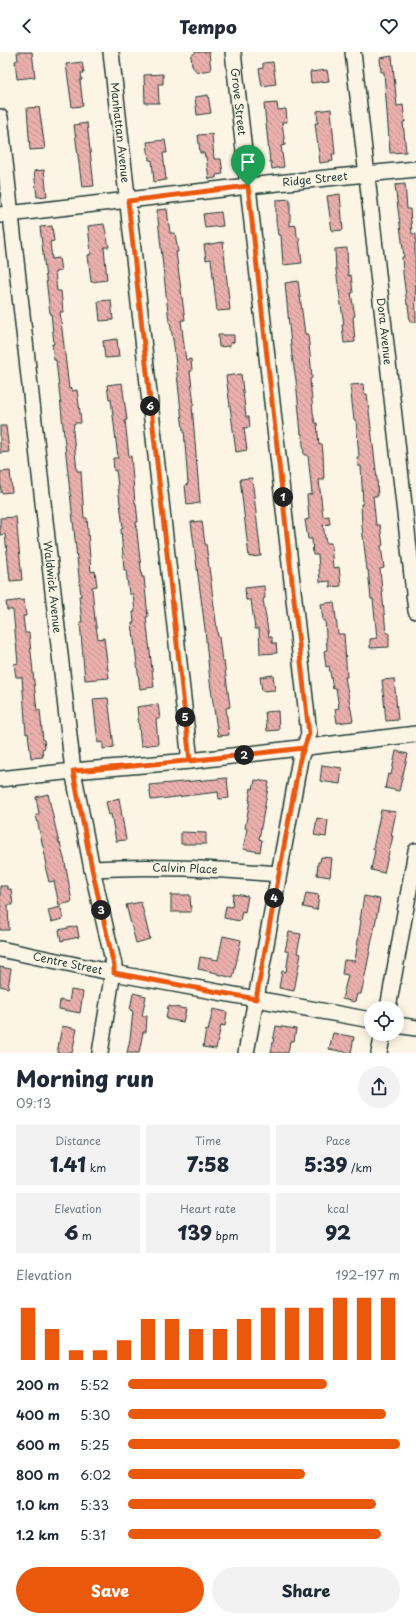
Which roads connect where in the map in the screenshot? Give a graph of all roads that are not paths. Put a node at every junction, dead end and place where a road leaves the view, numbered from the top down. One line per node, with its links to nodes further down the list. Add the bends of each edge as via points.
1 (111, 52): 8 (street, Manhattan Avenue)
2 (232, 52): 7 (street, Grove Street)
3 (353, 52): 6 (street, Dora Avenue)
4 (0, 117): 9 (street, Waldwick Avenue)
5 (416, 169): 6 (street, Ridge Street)
6 (368, 174): 7 (street, Ridge Street); 10 (street, Dora Avenue)
7 (248, 186): 8 (street, Ridge Street); 12 (street, Grove Street, via 309,734)
8 (128, 201): 9 (street, Ridge Street); 13 (street, Manhattan Avenue)
9 (6, 215): 14 (street, Waldwick Avenue)
10 (416, 611)
11 (416, 734): 12 (street)
12 (304, 748): 13 (street); 18 (street, Grove Street)
13 (190, 761): 14 (street)
14 (73, 771): 15 (street); 17 (street, Waldwick Avenue)
15 (0, 779)
16 (416, 851): 22 (street)
17 (92, 869): 18 (street, Calvin Place, via 138,866); 20 (street, Waldwick Avenue)
18 (278, 874): 21 (street, Grove Street)
19 (0, 949): 20 (street, Centre Street)
20 (114, 973): 21 (street, Centre Street); 27 (street, Waldwick Avenue)
21 (256, 999): 23 (street, Centre Street); 28 (street, Grove Street)
22 (389, 1001)
23 (364, 1019)
24 (404, 1026): 25 (street)
25 (416, 1028)
26 (382, 1041): 29 (street)
27 (100, 1053)
28 (246, 1053)
29 (379, 1053)

